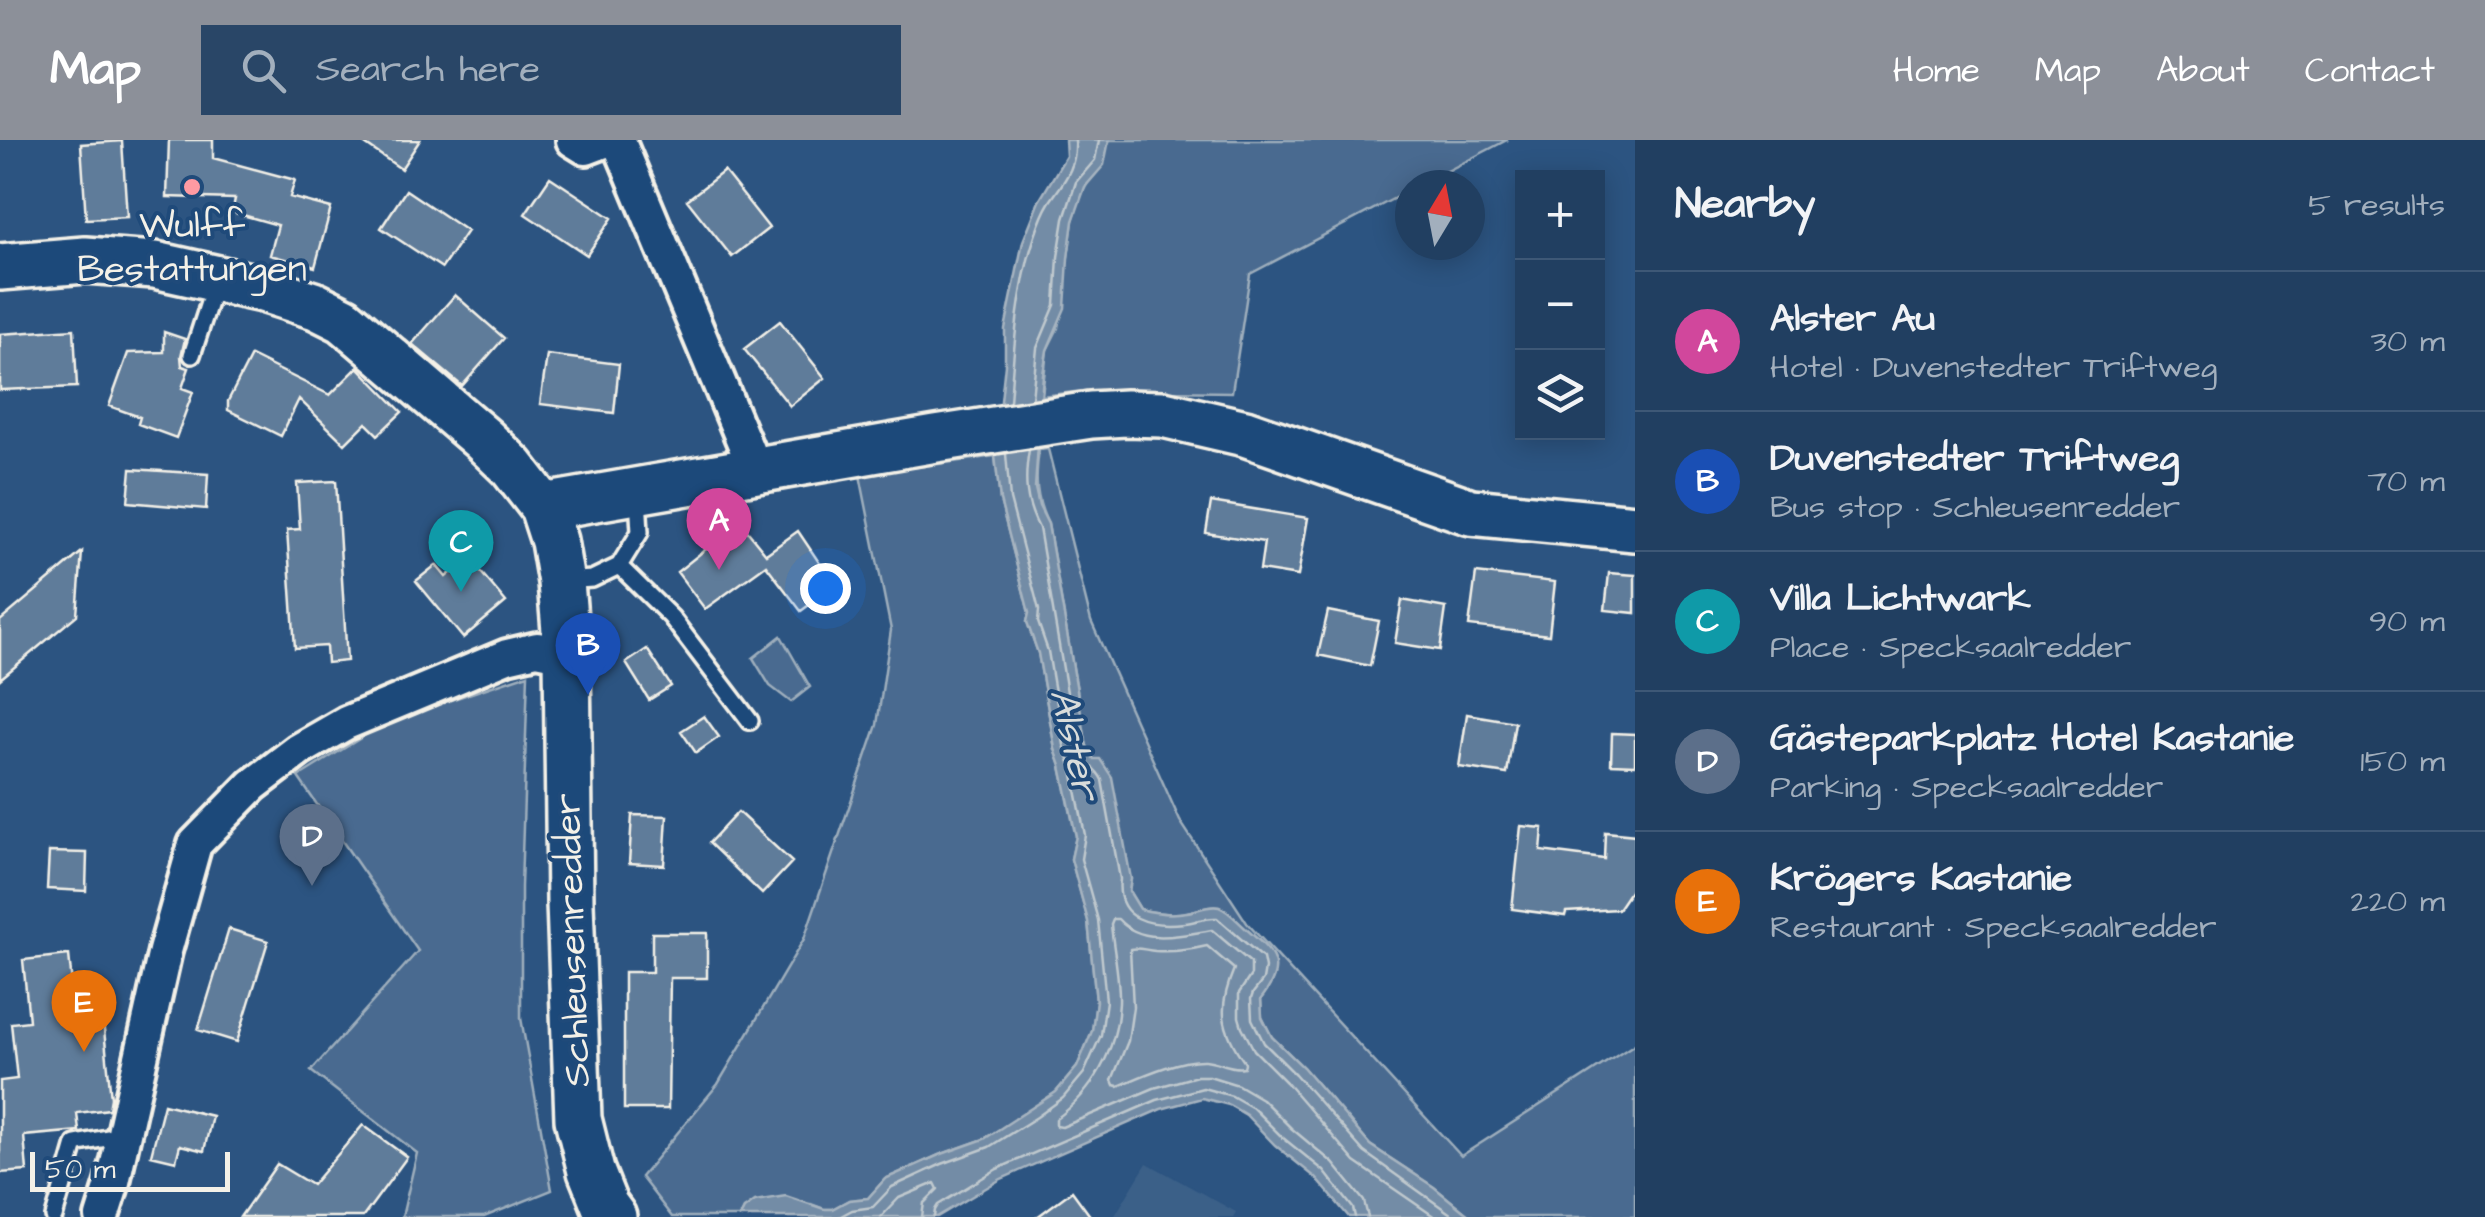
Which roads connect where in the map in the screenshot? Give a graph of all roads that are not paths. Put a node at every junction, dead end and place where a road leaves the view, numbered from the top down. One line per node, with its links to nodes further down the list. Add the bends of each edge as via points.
1 (574, 140): 2 (street, via 586,148)
2 (607, 140)
3 (618, 140): 7 (street)
4 (0, 266): 5 (street, via 86,260)
5 (217, 277): 6 (lane); 9 (street, via 344,320 484,439)
6 (192, 355)
7 (755, 470): 8 (street); 10 (street, via 1091,415 1163,414 1245,432 1470,512)
8 (637, 490): 9 (street); 11 (lane, via 640,532)
9 (543, 507): 12 (street, Schleusenredder)
10 (1635, 528)
11 (619, 566): 12 (lane, via 592,579); 14 (lane, via 671,618)
12 (561, 582): 13 (street, Schleusenredder)
13 (567, 655): 15 (street, via 537,649 507,656 346,722 237,799 195,844); 18 (street, Schleusenredder, via 578,1119 590,1171)
14 (750, 721)
15 (124, 1135): 16 (lane, via 74,1144); 17 (street)
16 (54, 1217)
17 (102, 1217)
18 (613, 1217)

